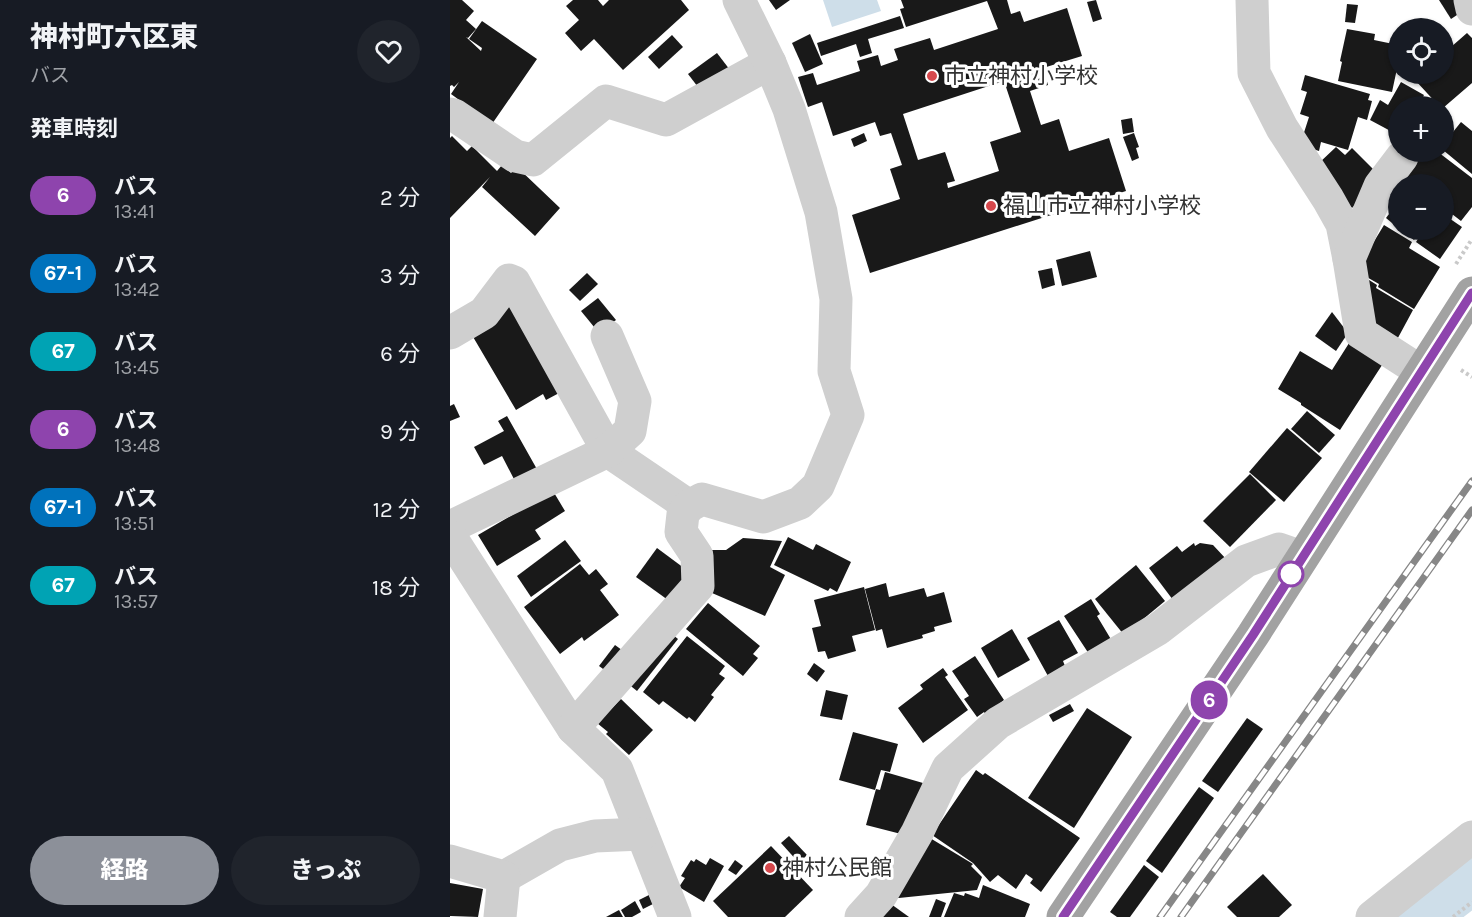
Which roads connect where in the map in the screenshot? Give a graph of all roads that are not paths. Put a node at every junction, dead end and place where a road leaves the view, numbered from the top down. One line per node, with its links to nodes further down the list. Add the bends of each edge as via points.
1 (739, 0): 5 (street)
2 (1251, 0): 8 (street, via 1254,73 1282,128 1342,224)
3 (1470, 0): 4 (street)
4 (1472, 9)
5 (770, 63): 6 (street, via 666,120 606,101 533,160 515,156); 14 (street, via 789,109 821,212 836,299 834,371 848,415 818,486 800,503 763,517 702,499)
6 (450, 114)
7 (1398, 162): 8 (street, via 1380,186)
8 (1349, 259): 12 (street, via 1361,333)
9 (1472, 293): 12 (highway)
10 (450, 333): 13 (street, via 484,313 509,280 514,282)
11 (607, 336): 13 (street, via 635,401 630,431)
12 (1420, 371): 17 (highway)
13 (608, 451): 14 (street); 15 (street)
14 (689, 506): 18 (street, via 683,514 681,532 697,556 698,586)
15 (450, 526)
16 (450, 536): 18 (street)
17 (1302, 557): 25 (street, via 1279,549 1246,561 1158,628 998,723 948,768 917,833 881,894); 26 (highway)
18 (573, 728): 19 (street, via 617,770)
19 (642, 834): 22 (street, via 595,836 560,845); 24 (street)
20 (1472, 837): 27 (street)
21 (450, 861): 22 (street)
22 (504, 877): 23 (street)
23 (500, 917)
24 (675, 917)
25 (861, 917)
26 (1063, 917)
27 (1372, 917)

